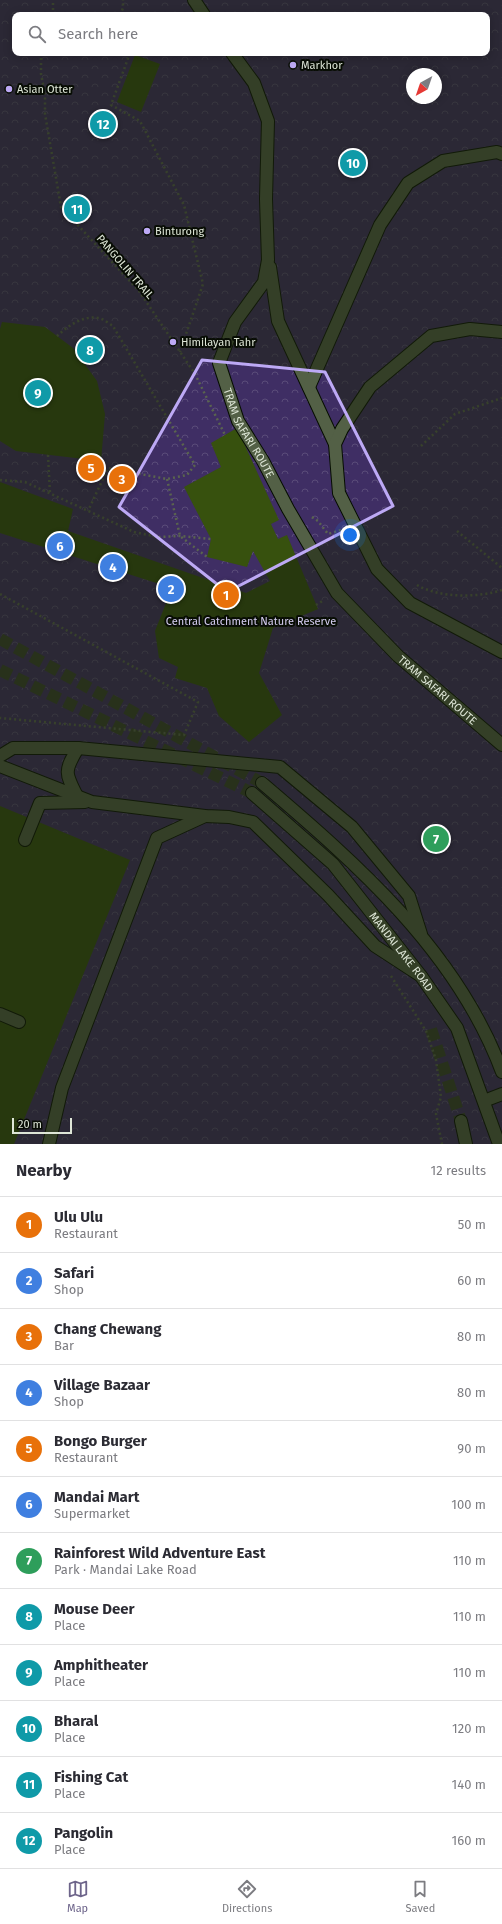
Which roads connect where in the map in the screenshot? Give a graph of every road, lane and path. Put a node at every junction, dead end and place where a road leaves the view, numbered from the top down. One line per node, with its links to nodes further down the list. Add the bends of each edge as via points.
1 (53, 0): 4 (path)
2 (123, 0): 5 (path)
3 (194, 0): 6 (street)
4 (53, 12)
5 (121, 12)
6 (202, 12)
7 (41, 56): 14 (path, PANGOLIN TRAIL, via 45,114 61,207 139,291)
8 (129, 56): 14 (path, via 111,105 140,121 184,205 203,284)
9 (234, 56): 11 (street, TRAM SAFARI ROUTE, via 254,83 268,121)
10 (502, 154): 15 (street, via 497,152 443,161 408,183 380,225)
11 (268, 260): 15 (street, via 278,321); 37 (street, TRAM SAFARI ROUTE, via 264,282 235,322 219,363 238,421 337,593 398,656)
12 (502, 332): 18 (street, via 470,329 431,336 370,387)
13 (57, 336): 21 (path, via 68,325 85,319 100,318 113,326 195,465 187,475)
14 (180, 353): 17 (path, PANGOLIN TRAIL, via 195,374)
15 (309, 387): 18 (street)
16 (502, 398): 19 (path, via 455,414)
17 (225, 435)
18 (335, 444): 25 (street, via 339,493)
19 (421, 446)
20 (48, 455): 23 (path)
21 (166, 479): 24 (path, via 108,468); 28 (path)
22 (0, 480): 23 (path, via 25,482)
23 (50, 494): 24 (path)
24 (88, 511): 28 (path, via 134,532 158,537)
25 (354, 526): 27 (path); 35 (street, via 377,569 410,603)
26 (457, 532): 31 (path)
27 (328, 534)
28 (180, 536): 29 (path); 30 (path)
29 (211, 539)
30 (207, 557)
31 (502, 568)
32 (414, 584): 33 (path, via 427,591 454,596)
33 (502, 590)
34 (0, 594): 36 (path, via 198,702 184,735)
35 (502, 652)
36 (0, 718)
37 (502, 745)
38 (13, 748): 39 (street); 40 (street); 41 (street)
39 (78, 748): 45 (street, via 68,765 68,779); 49 (street, via 280,767 357,833 410,896)
40 (0, 752)
41 (0, 756)
42 (0, 766): 45 (street)
43 (262, 783): 49 (street, MANDAI LAKE ROAD, via 339,849)
44 (252, 793): 51 (street, MANDAI LAKE ROAD, via 333,864)
45 (77, 796): 46 (street)
46 (92, 802): 47 (street); 48 (street, via 40,803)
47 (205, 816): 51 (street, via 253,822 328,895 375,946); 58 (street, via 157,838 62,1088)
48 (25, 840)
49 (421, 934): 54 (street, MANDAI LAKE ROAD, via 467,998)
50 (390, 975): 59 (path, via 426,1031 436,1060 441,1097 436,1114)
51 (421, 976): 56 (street, MANDAI LAKE ROAD, via 457,1028)
52 (0, 1014): 53 (street)
53 (19, 1022)
54 (502, 1072)
55 (502, 1094): 56 (street)
56 (484, 1101): 61 (street, MANDAI LAKE ROAD)
57 (461, 1121): 60 (street)
58 (49, 1144)
59 (442, 1144)
60 (466, 1144)
61 (499, 1144)

